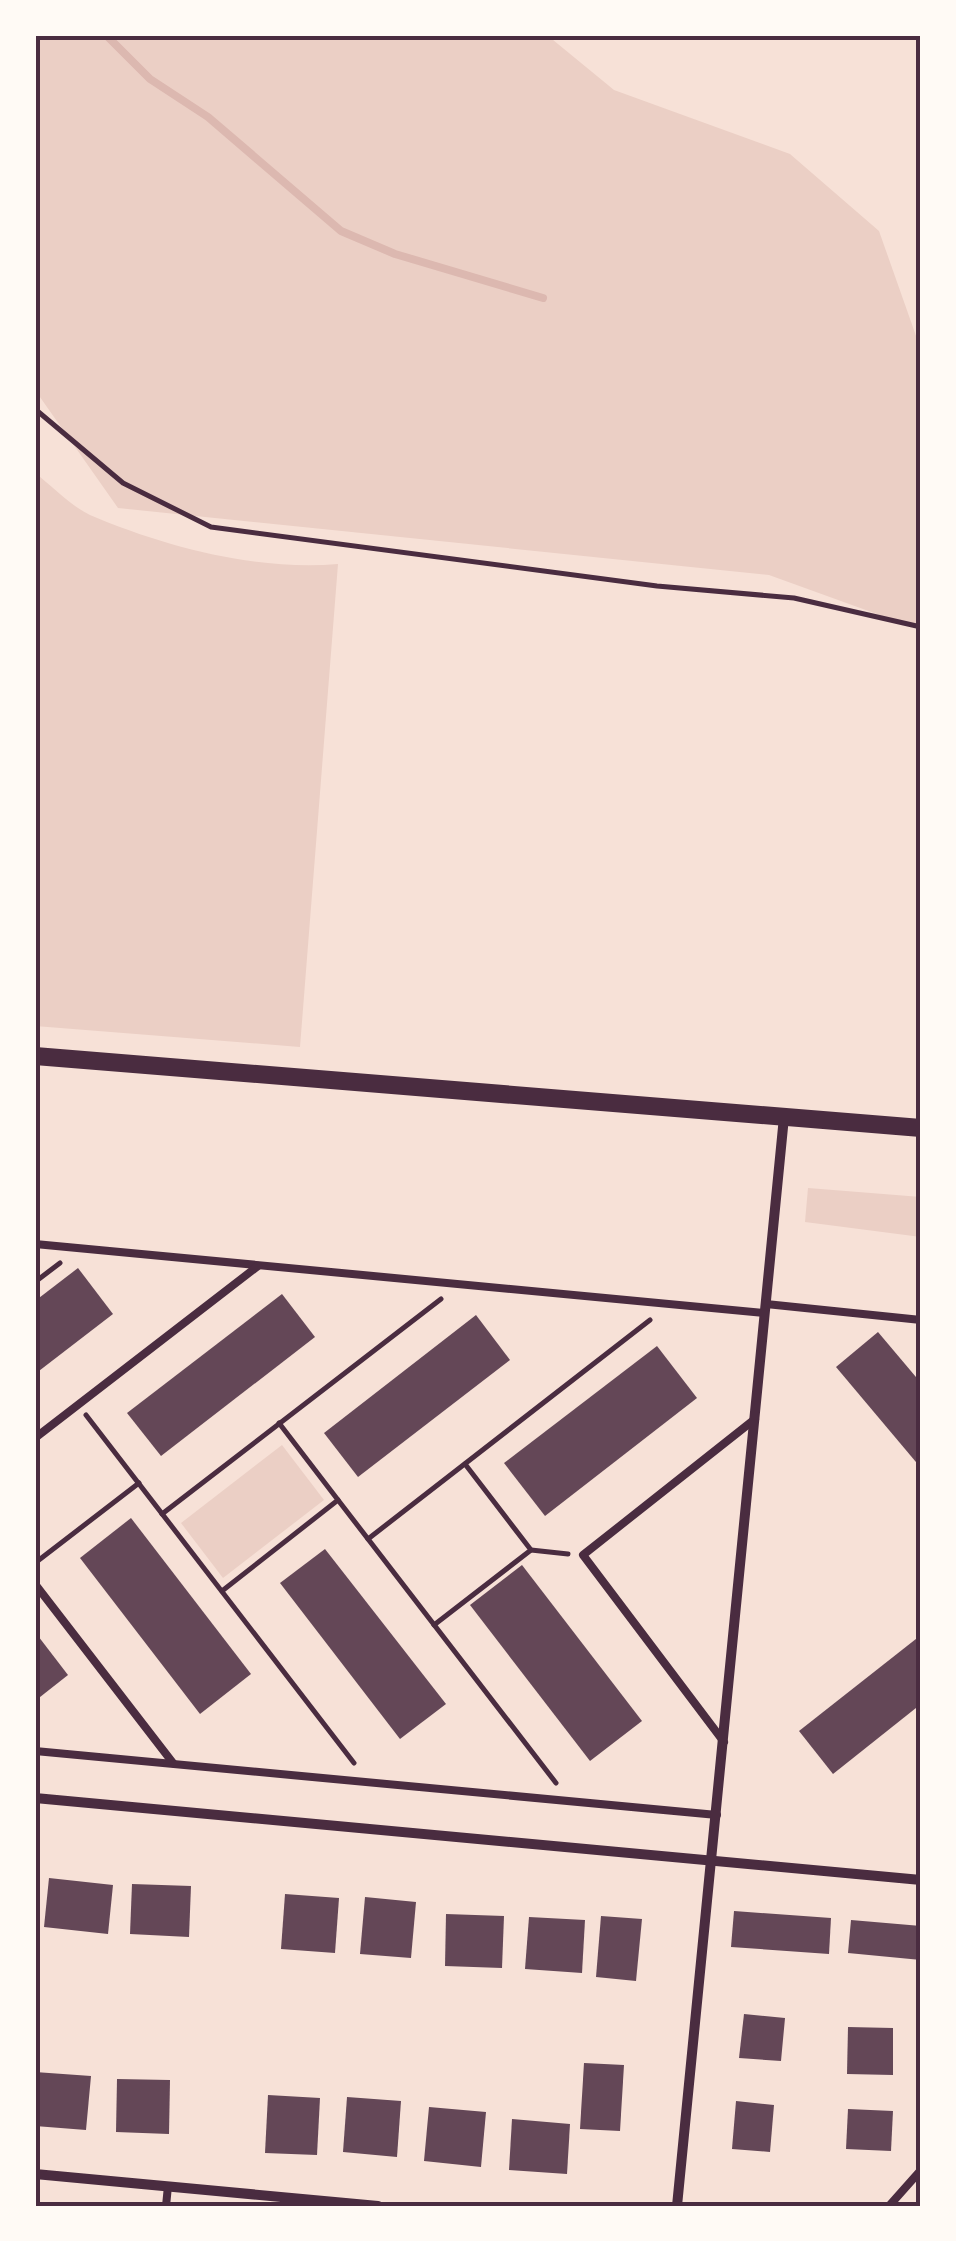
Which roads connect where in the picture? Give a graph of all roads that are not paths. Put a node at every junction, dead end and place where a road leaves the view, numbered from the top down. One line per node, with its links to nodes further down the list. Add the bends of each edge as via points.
1 (35, 1056): 2 (street)
2 (784, 1117): 3 (street); 6 (street)
3 (921, 1128)
4 (35, 1244): 5 (lane)
5 (258, 1266): 6 (lane); 9 (lane)
6 (765, 1309): 7 (lane); 8 (street)
7 (921, 1320)
8 (755, 1419): 11 (street); 11 (lane, via 583,1555)
9 (35, 1438)
10 (35, 1584): 13 (lane)
11 (724, 1742): 15 (street)
12 (35, 1751): 13 (lane)
13 (174, 1764): 15 (lane)
14 (35, 1798): 16 (street)
15 (717, 1815): 16 (street)
16 (712, 1859): 17 (street); 23 (street)
17 (921, 1880)
18 (921, 2170): 24 (lane)
19 (35, 2174): 20 (street)
20 (168, 2186): 21 (lane); 22 (street)
21 (166, 2206)
22 (378, 2206)
23 (677, 2206)
24 (888, 2206)

